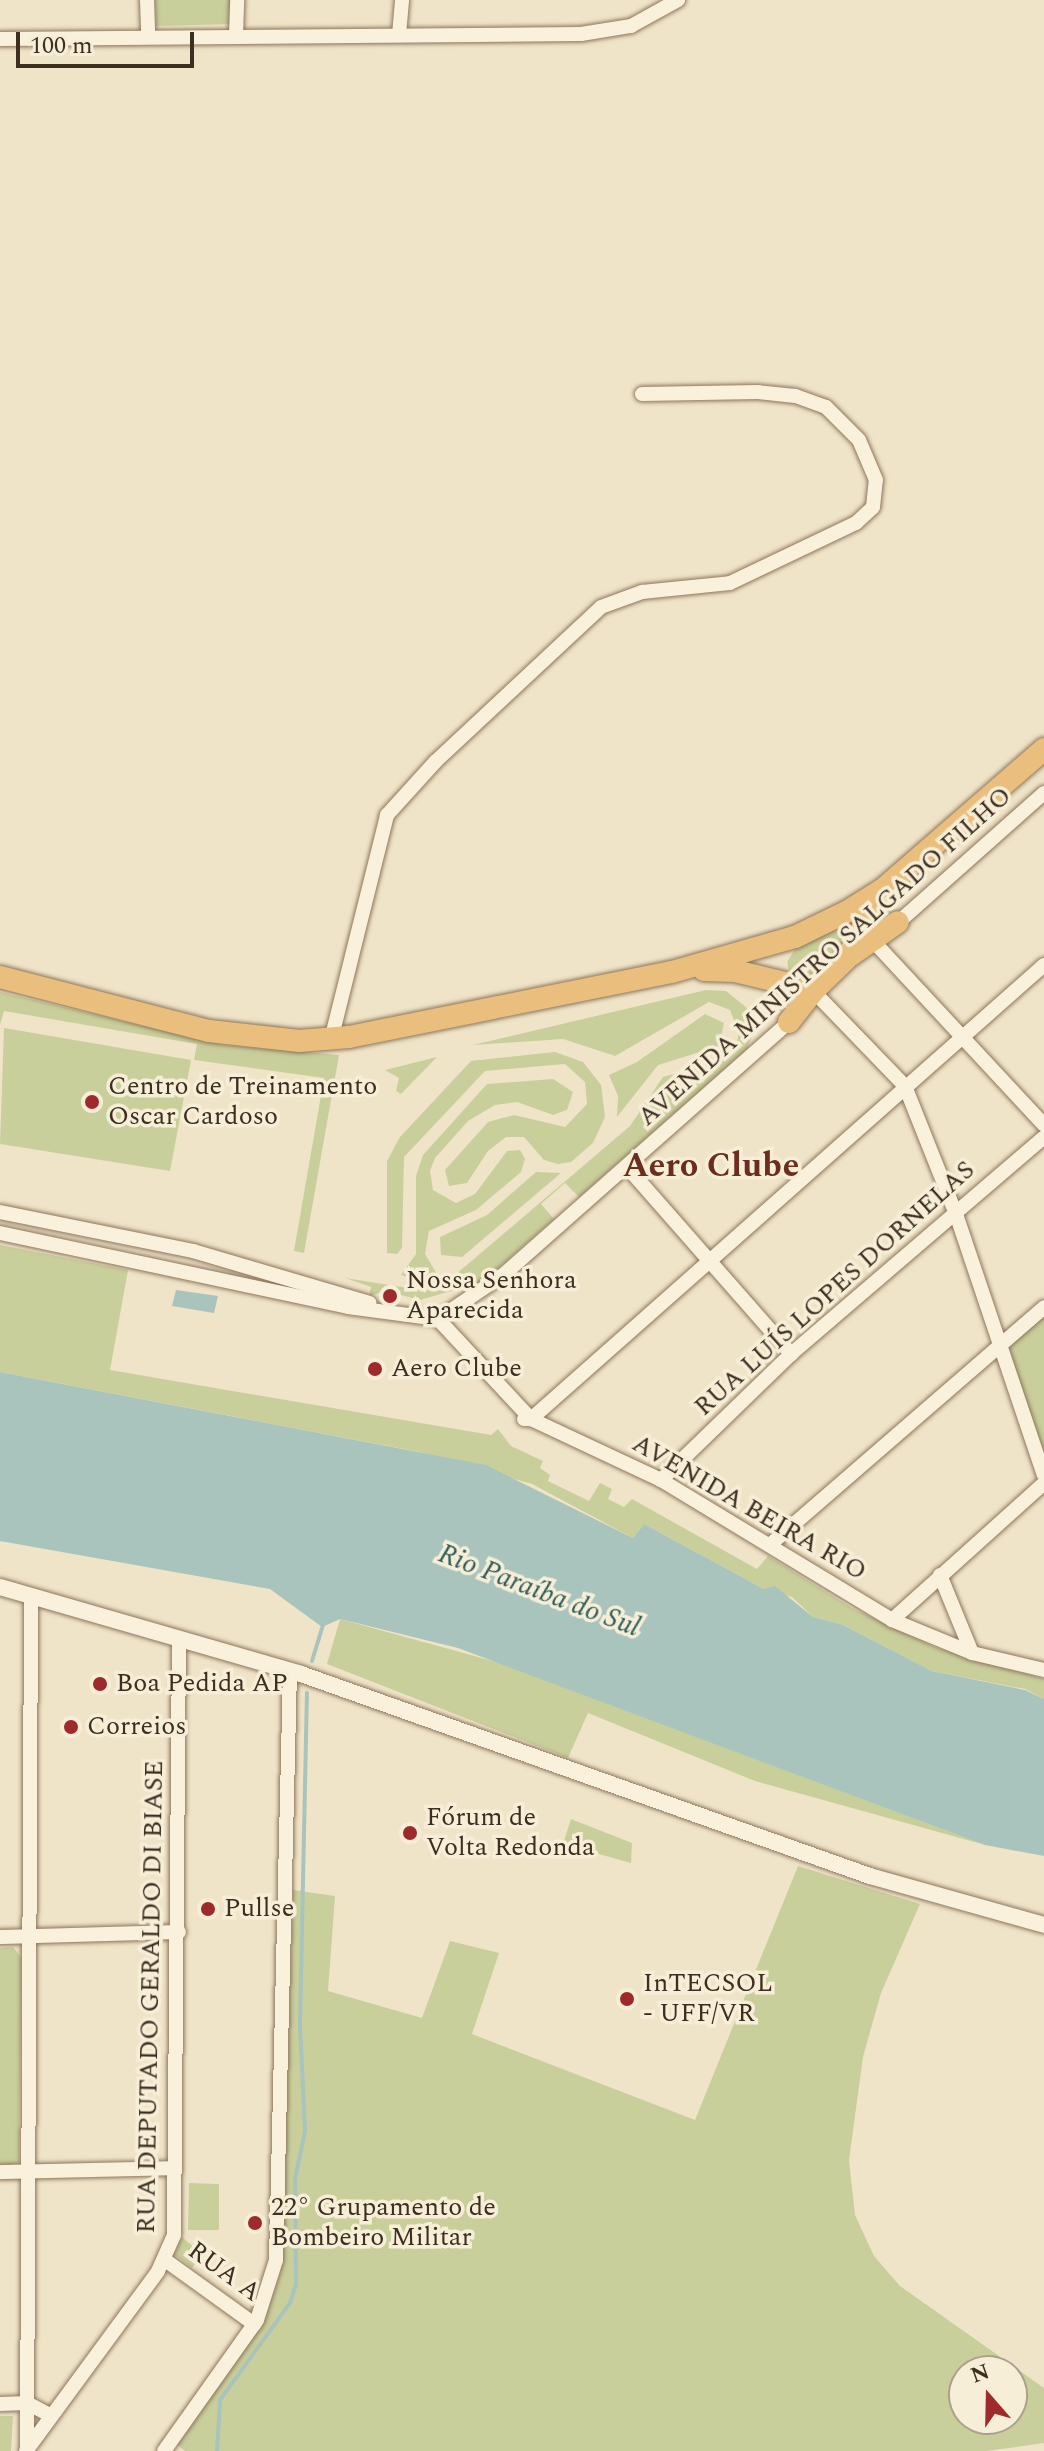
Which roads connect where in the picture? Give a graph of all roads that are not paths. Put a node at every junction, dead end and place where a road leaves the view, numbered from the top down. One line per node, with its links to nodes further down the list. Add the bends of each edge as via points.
1 (147, 0): 8 (street)
2 (237, 0): 6 (street)
3 (402, 0): 7 (street)
4 (678, 0): 5 (street)
5 (660, 6): 7 (street, via 631,26 581,34)
6 (236, 35): 7 (street); 8 (street)
7 (399, 35)
8 (148, 36): 9 (street)
9 (0, 39)
10 (642, 394): 25 (street, via 758,392 795,396 826,407 859,440 876,480 873,507 856,523 730,583 642,592 601,607 435,762 387,815)
11 (1044, 749): 13 (highway)
12 (1044, 793): 14 (street, AVENIDA MINISTRO SALGADO FILHO)
13 (882, 890): 15 (highway); 17 (highway)
14 (898, 922): 16 (street, AVENIDA MINISTRO SALGADO FILHO); 17 (highway)
15 (795, 937): 19 (highway); 21 (highway, via 780,961)
16 (875, 943): 22 (street, AVENIDA MINISTRO SALGADO FILHO); 24 (street)
17 (847, 958): 22 (highway)
18 (1044, 965): 24 (street)
19 (672, 972): 21 (highway, via 735,971); 25 (highway)
20 (0, 977): 25 (highway, via 239,1037)
21 (790, 983): 22 (highway)
22 (816, 993): 23 (highway); 26 (street)
23 (789, 1022): 29 (street, AVENIDA MINISTRO SALGADO FILHO)
24 (962, 1034): 26 (street); 27 (street)
25 (331, 1040)
26 (905, 1086): 31 (street); 33 (street)
27 (1044, 1125)
28 (1044, 1137): 31 (street, RUA LUÍS LOPES DORNELAS)
29 (627, 1167): 33 (street); 35 (street, AVENIDA MINISTRO SALGADO FILHO)
30 (0, 1212): 35 (street, via 193,1251 376,1304)
31 (956, 1214): 38 (street); 39 (street, RUA LUÍS LOPES DORNELAS)
32 (0, 1233): 36 (street, via 348,1307)
33 (708, 1260): 39 (street); 40 (street)
34 (1044, 1307): 38 (street)
35 (454, 1312): 36 (street, AVENIDA MINISTRO SALGADO FILHO); 37 (street)
36 (438, 1319): 37 (street, AVENIDA BEIRA RIO)
37 (459, 1340): 40 (street, AVENIDA BEIRA RIO)
38 (1000, 1347): 41 (street); 44 (street)
39 (791, 1354): 42 (street, RUA LUÍS LOPES DORNELAS)
40 (525, 1419): 42 (street, AVENIDA BEIRA RIO)
41 (1044, 1475)
42 (661, 1480): 44 (street, AVENIDA BEIRA RIO)
43 (1044, 1483): 45 (street)
44 (772, 1543): 48 (street, AVENIDA BEIRA RIO)
45 (940, 1575): 48 (street); 50 (street)
46 (0, 1587): 47 (street)
47 (31, 1598): 49 (street); 55 (street)
48 (892, 1620): 50 (street, AVENIDA BEIRA RIO)
49 (179, 1642): 52 (street); 54 (street, RUA DEPUTADO GERALDO DI BIASE)
50 (972, 1653): 51 (street, AVENIDA BEIRA RIO)
51 (1044, 1670)
52 (296, 1673): 53 (street, via 870,1876); 61 (street, via 277,2249 268,2294)
53 (1044, 1925)
54 (179, 1932): 55 (street); 57 (street, RUA DEPUTADO GERALDO DI BIASE)
55 (30, 1936): 56 (street); 59 (street)
56 (0, 1937)
57 (174, 2168): 59 (street); 60 (street, RUA DEPUTADO GERALDO DI BIASE, via 174,2230)
58 (0, 2172): 59 (street)
59 (30, 2172): 62 (street)
60 (165, 2260): 61 (street, RUA A); 64 (street, RUA DEPUTADO GERALDO DI BIASE)
61 (254, 2324): 66 (street)
62 (27, 2403): 63 (street); 64 (street); 65 (street)
63 (0, 2404)
64 (51, 2416): 65 (street, RUA DEPUTADO GERALDO DI BIASE)
65 (26, 2450)
66 (165, 2451)

